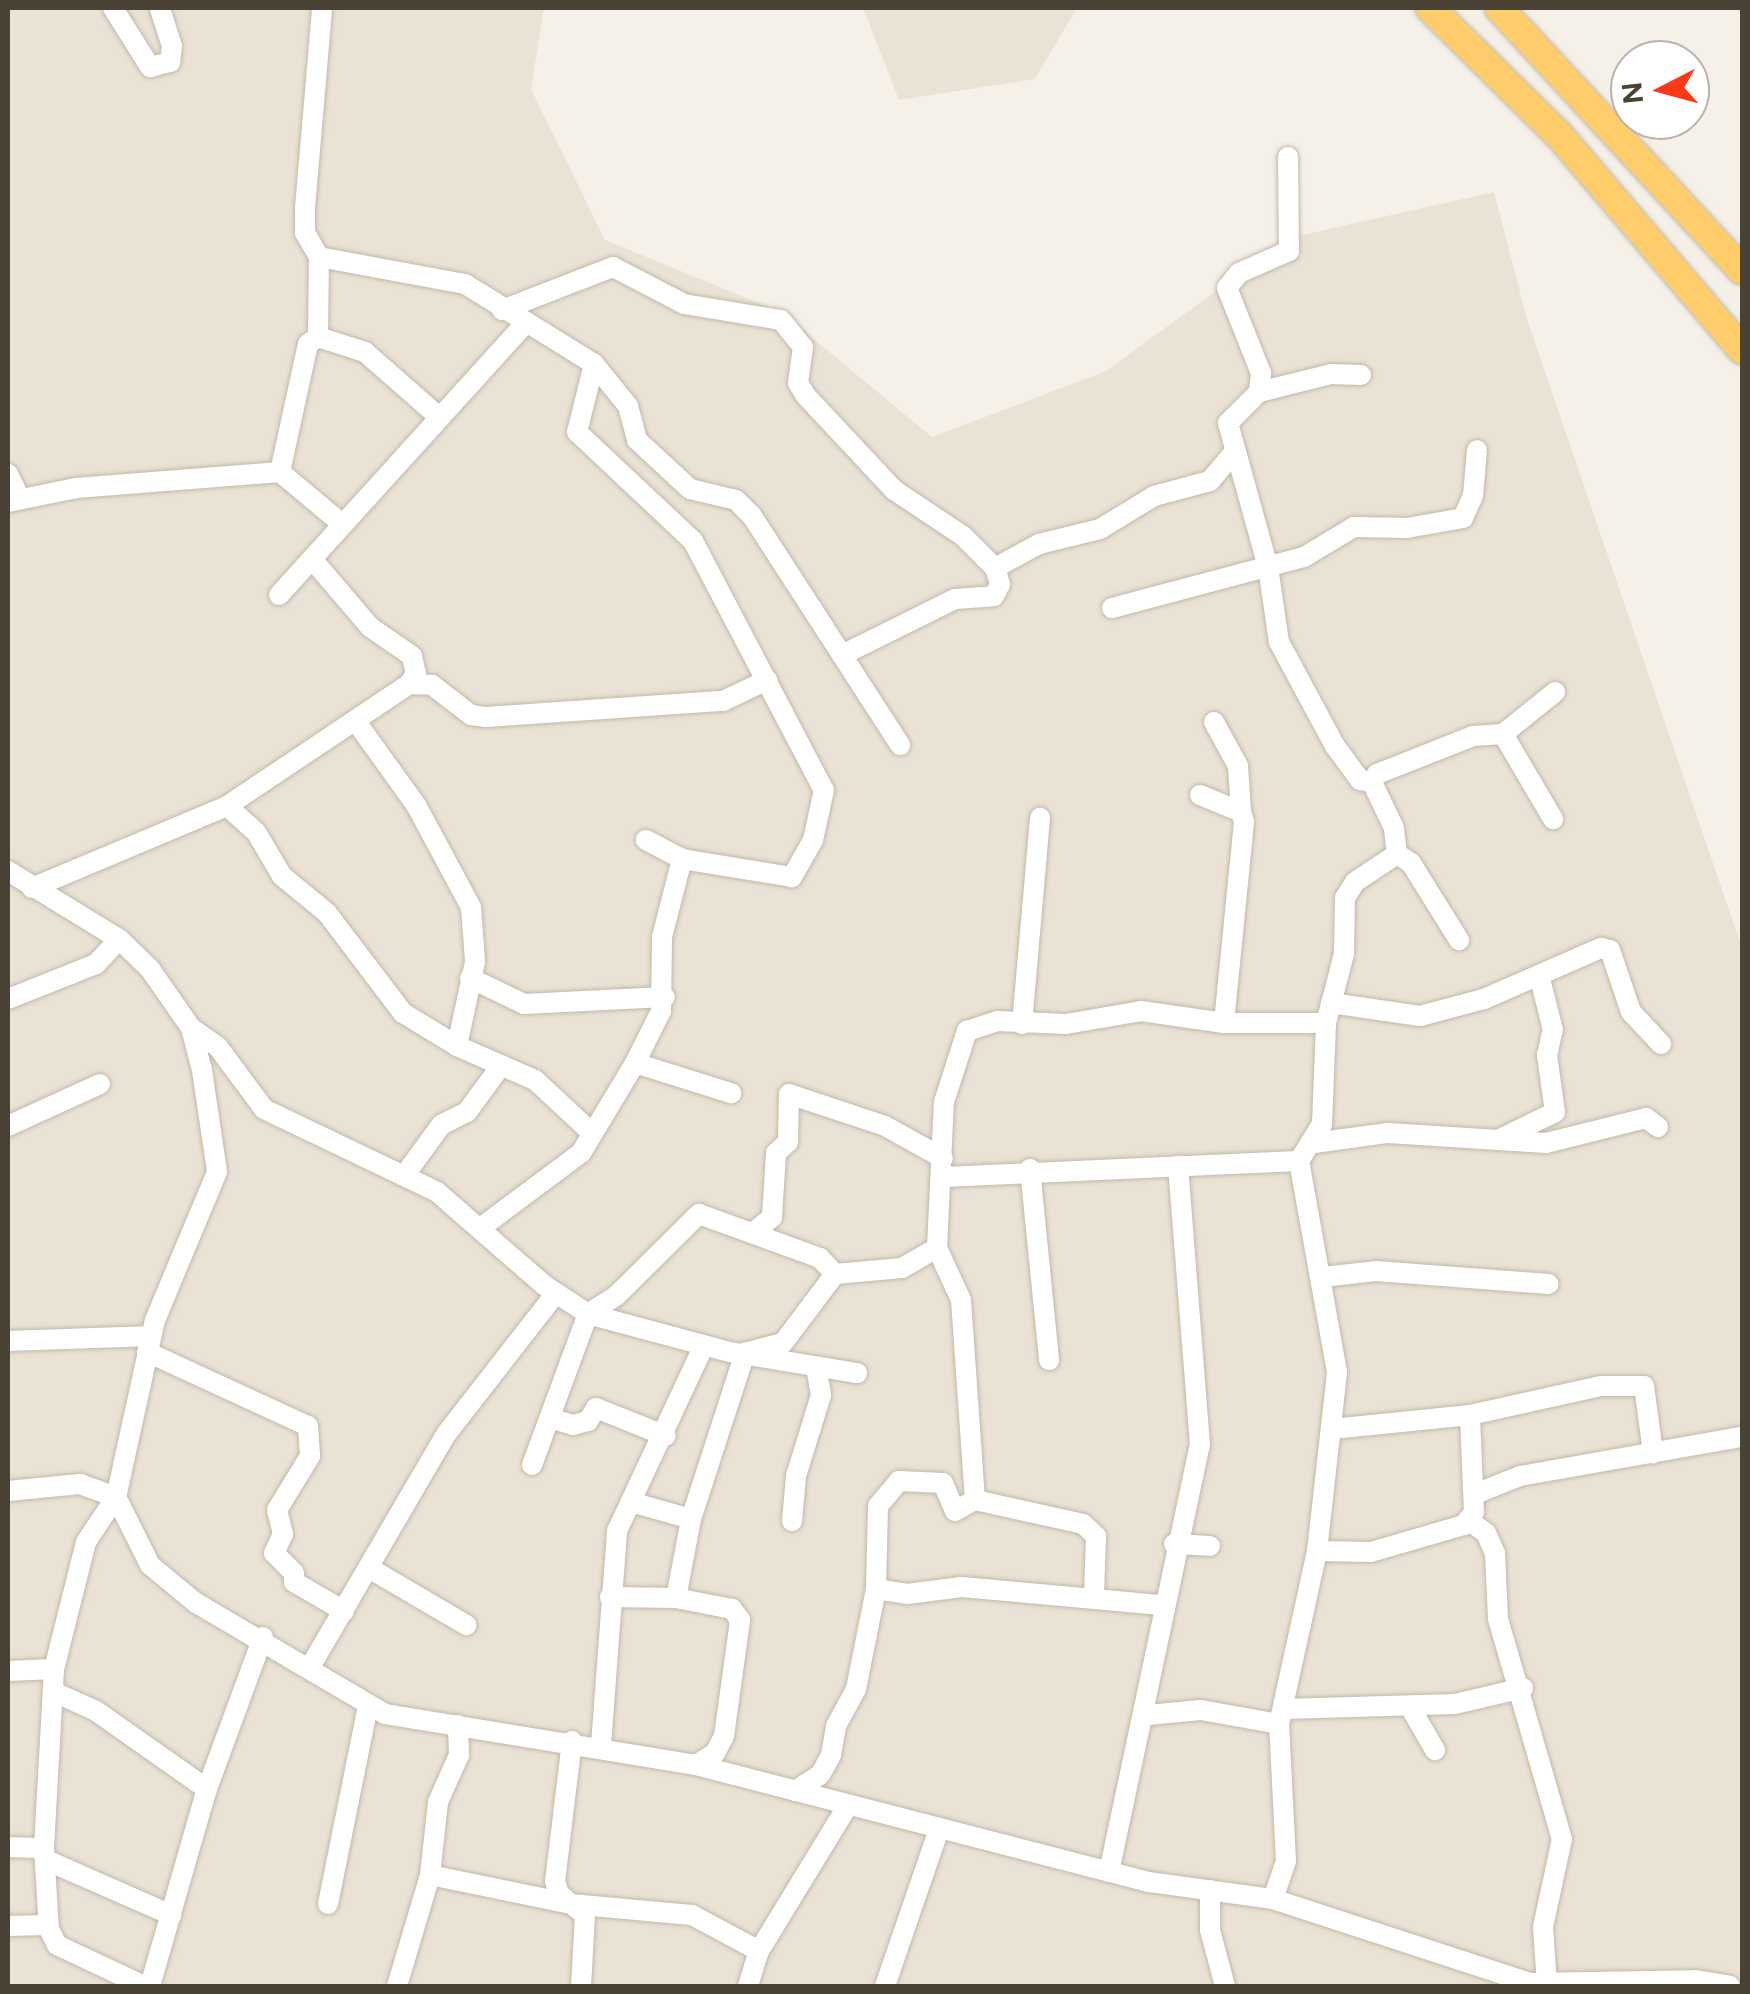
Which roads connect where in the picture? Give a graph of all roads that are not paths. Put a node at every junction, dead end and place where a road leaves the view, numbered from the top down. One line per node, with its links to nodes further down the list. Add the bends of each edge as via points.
1 (113, 8): 2 (street, via 150,67 170,62)
2 (160, 8)
3 (322, 8): 7 (street, via 305,208 305,233)
4 (1430, 8): 12 (highway, via 1558,135)
5 (1498, 8): 8 (highway)
6 (1288, 157): 15 (street, via 1289,251 1239,273 1227,288 1255,352)
7 (319, 256): 9 (street, via 446,278); 11 (street)
8 (1742, 270)
9 (502, 310): 10 (street); 25 (street, via 612,268 684,304 780,320 803,347 798,383 806,396 894,490 963,536)
10 (523, 326): 13 (street); 16 (street)
11 (318, 336): 16 (street, via 365,352); 19 (street, via 308,344)
12 (1742, 350)
13 (594, 364): 28 (street, via 628,406 636,440 690,490 736,500 752,516); 29 (street, via 577,432 693,542)
14 (1361, 375): 15 (street, via 1331,374)
15 (1260, 392): 18 (street, via 1228,423)
16 (438, 417): 22 (street)
17 (1477, 450): 24 (street, via 1472,496 1462,518 1407,528 1354,527 1304,557)
18 (1232, 455): 24 (street, via 1252,500); 25 (street, via 1210,482 1154,496 1100,530 1039,544)
19 (280, 472): 21 (street, via 93,486); 22 (street)
20 (8, 474): 21 (street)
21 (14, 500)
22 (341, 523): 23 (street)
23 (312, 559): 26 (street); 30 (street, via 370,627 412,656 416,674)
24 (1268, 567): 27 (street); 36 (street, via 1286,658 1336,746 1360,780)
25 (995, 568): 28 (street, via 1000,584 994,596 955,599)
26 (278, 594)
27 (1112, 608)
28 (842, 655): 35 (street)
29 (767, 680): 30 (street, via 724,701 486,717 471,715 432,685); 44 (street, via 822,782 824,809 813,840 792,876)
30 (410, 684): 33 (street)
31 (1555, 692): 34 (street)
32 (1214, 722): 39 (street, via 1238,766)
33 (357, 723): 38 (street); 50 (street, via 416,805 471,907)
34 (1504, 734): 36 (street, via 1473,736 1377,774); 41 (street)
35 (900, 746)
36 (1372, 782): 43 (street, via 1394,828)
37 (1200, 795): 39 (street)
38 (226, 806): 46 (street); 58 (street, via 256,832 282,876 327,913 403,1013)
39 (1241, 812): 54 (street)
40 (1040, 818): 55 (street)
41 (1553, 818)
42 (646, 840): 44 (street)
43 (1397, 854): 48 (street, via 1411,863); 53 (street, via 1354,882 1345,898 1344,954)
44 (682, 859): 51 (street, via 662,936)
45 (8, 870): 46 (street)
46 (32, 888): 47 (street)
47 (120, 939): 52 (street, via 96,964); 56 (street, via 150,968)
48 (1458, 940)
49 (1539, 975): 53 (street, via 1420,1016); 57 (street, via 1592,949 1610,950 1632,1012); 66 (street, via 1553,1030 1547,1055 1555,1112)
50 (470, 978): 51 (street, via 524,1004); 58 (street)
51 (665, 997): 59 (street)
52 (8, 999)
53 (1328, 1013): 54 (street); 67 (street, via 1322,1124)
54 (1224, 1022): 55 (street, via 1141,1011)
55 (1022, 1024): 70 (street, via 979,1026 959,1041 944,1102)
56 (190, 1028): 72 (street, via 218,1048 264,1109); 82 (street, via 217,1172)
57 (1661, 1044)
58 (457, 1046): 60 (street)
59 (635, 1063): 62 (street); 65 (street)
60 (500, 1067): 65 (street, via 536,1080); 72 (street, via 467,1112 441,1125)
61 (100, 1084): 63 (street)
62 (731, 1093)
63 (8, 1126)
64 (1658, 1128): 66 (street, via 1646,1118 1558,1141)
65 (592, 1133): 73 (street, via 567,1166)
66 (1496, 1141): 67 (street, via 1388,1133)
67 (1314, 1143): 68 (street)
68 (1300, 1162): 69 (street); 77 (street)
69 (1178, 1166): 71 (street); 104 (street, via 1200,1445)
70 (943, 1168): 71 (street); 74 (street, via 885,1126 789,1094 788,1142 776,1153 772,1217); 75 (street)
71 (1030, 1169): 85 (street)
72 (404, 1176): 73 (street)
73 (483, 1226): 79 (street)
74 (754, 1231): 76 (street, via 820,1258); 80 (street, via 699,1214 616,1296)
75 (937, 1248): 76 (street, via 902,1268); 99 (street, via 961,1300)
76 (834, 1274): 84 (street, via 783,1342)
77 (1322, 1277): 78 (street, via 1376,1271); 91 (street, via 1337,1372)
78 (1549, 1284)
79 (556, 1293): 80 (street); 107 (street, via 448,1433)
80 (588, 1314): 83 (street); 90 (street)
81 (14, 1337): 82 (street)
82 (149, 1344): 98 (street); 113 (street, via 308,1426 310,1456 277,1510 284,1534 274,1553 294,1572 294,1582)
83 (711, 1347): 84 (street); 88 (street); 92 (street)
84 (746, 1354): 86 (street, via 791,1357); 88 (street)
85 (1049, 1360)
86 (816, 1368): 87 (street); 103 (street, via 821,1396 796,1476)
87 (857, 1373)
88 (737, 1385): 101 (street)
89 (1470, 1415): 91 (street); 94 (street, via 1601,1386 1644,1386); 97 (street)
90 (550, 1418): 92 (street, via 574,1426 596,1408); 95 (street)
91 (1332, 1430): 106 (street)
92 (666, 1436): 100 (street)
93 (1742, 1437): 94 (street)
94 (1653, 1453): 97 (street, via 1520,1476)
95 (532, 1465)
96 (8, 1491): 98 (street, via 80,1484)
97 (1475, 1494): 102 (street)
98 (116, 1496): 115 (street, via 150,1565 196,1603); 117 (street, via 86,1542)
99 (975, 1500): 108 (street, via 955,1512 942,1482 899,1481 878,1506); 109 (street, via 1083,1524 1096,1536)
100 (631, 1502): 101 (street); 110 (street, via 617,1531)
101 (691, 1519): 111 (street)
102 (1468, 1520): 106 (street, via 1408,1545); 119 (street, via 1486,1533 1494,1552 1498,1620)
103 (792, 1522)
104 (1174, 1544): 105 (street); 112 (street)
105 (1210, 1546)
106 (1317, 1551): 124 (street)
107 (369, 1568): 113 (street); 114 (street)
108 (876, 1589): 109 (street); 130 (street, via 856,1688)
109 (1094, 1595): 112 (street)
110 (610, 1597): 111 (street); 127 (street)
111 (676, 1598): 129 (street, via 732,1609 740,1620 724,1736 715,1753)
112 (1161, 1605): 123 (street, via 1144,1684)
113 (344, 1611): 116 (street)
114 (466, 1626)
115 (262, 1638): 116 (street); 131 (street)
116 (310, 1667): 121 (street)
117 (54, 1669): 118 (street); 120 (street)
118 (8, 1671)
119 (1523, 1688): 122 (street, via 1486,1700); 148 (street, via 1562,1838 1542,1927)
120 (54, 1692): 131 (street, via 96,1711); 136 (street)
121 (368, 1705): 125 (street); 141 (street)
122 (1410, 1707): 124 (street); 128 (street)
123 (1148, 1715): 124 (street, via 1201,1710); 137 (street)
124 (1282, 1716): 140 (street, via 1286,1861)
125 (458, 1725): 126 (street); 138 (street, via 460,1754 438,1802)
126 (572, 1741): 127 (street); 142 (street, via 556,1882)
127 (601, 1745): 129 (street)
128 (1435, 1750)
129 (696, 1765): 132 (street)
130 (820, 1775): 132 (street); 133 (street)
131 (207, 1789): 143 (street)
132 (794, 1791): 133 (street)
133 (840, 1811): 134 (street); 146 (street)
134 (939, 1829): 137 (street); 153 (street)
135 (8, 1847): 136 (street)
136 (45, 1854): 143 (street); 144 (street)
137 (1109, 1872): 139 (street)
138 (430, 1875): 142 (street); 150 (street)
139 (1210, 1890): 140 (street); 154 (street, via 1210,1930)
140 (1273, 1900): 147 (street)
141 (328, 1904)
142 (571, 1904): 146 (street, via 692,1915); 151 (street, via 586,1915)
143 (171, 1915): 149 (street)
144 (48, 1925): 145 (street); 149 (street, via 70,1955)
145 (8, 1926)
146 (760, 1951): 152 (street)
147 (1498, 1980): 148 (street)
148 (1547, 1985): 155 (street, via 1694,1980)
149 (147, 1986)
150 (398, 1986)
151 (580, 1986)
152 (748, 1986)
153 (885, 1986)
154 (1225, 1986)
155 (1730, 1986)

